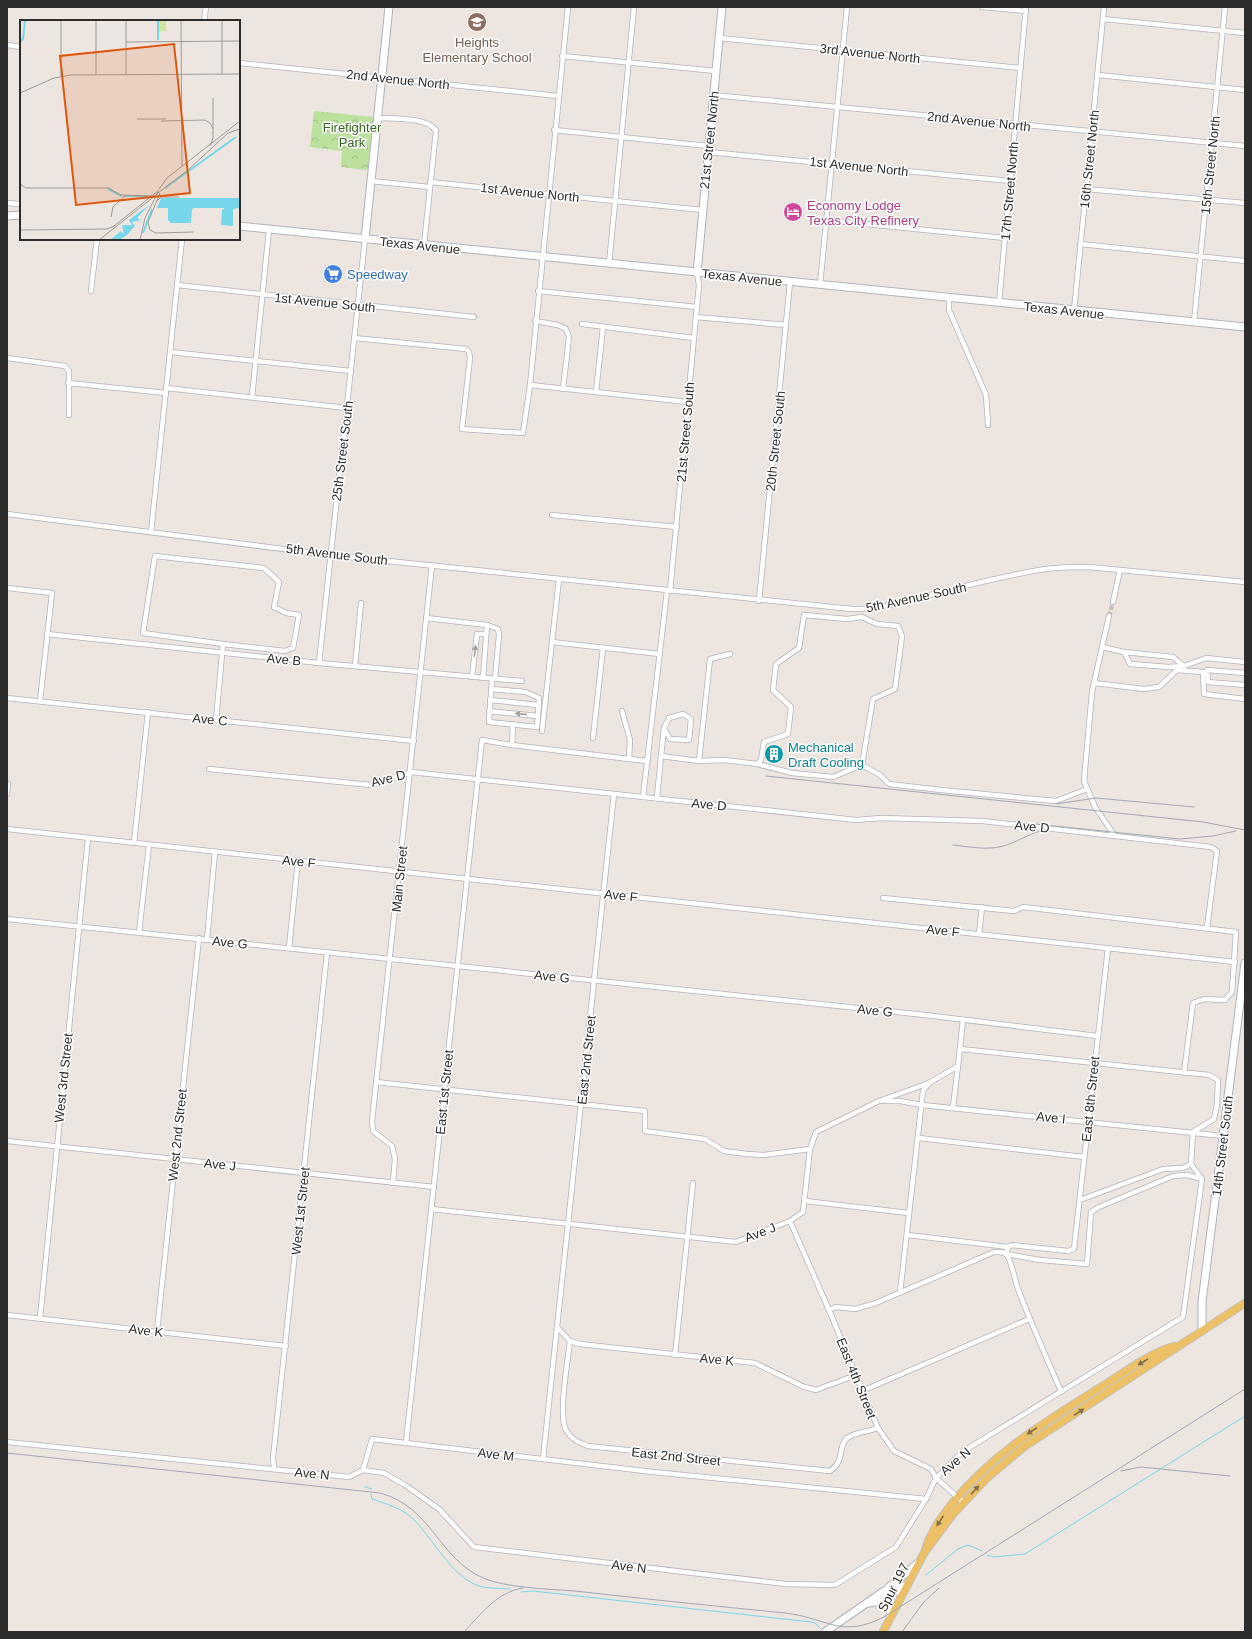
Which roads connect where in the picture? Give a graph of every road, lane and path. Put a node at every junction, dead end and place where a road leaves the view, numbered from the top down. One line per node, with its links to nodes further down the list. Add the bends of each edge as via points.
1 (206, 7): 12 (street)
2 (389, 7): 25 (main road)
3 (568, 7): 19 (street)
4 (634, 7): 21 (street)
5 (722, 7): 15 (main road, 21st Street North)
6 (847, 7): 18 (street)
7 (982, 7): 10 (street)
8 (1104, 7): 11 (street, 16th Street North)
9 (1225, 7): 13 (street, 15th Street North)
10 (1026, 9): 22 (street, 17th Street North)
11 (1103, 19): 13 (street); 24 (street, 16th Street North)
12 (204, 20)
13 (1223, 30): 14 (street); 26 (street, 15th Street North)
14 (1245, 32)
15 (719, 38): 18 (street, 3rd Avenue North); 23 (main road, 21st Street North)
16 (7, 45): 17 (street)
17 (20, 47)
18 (842, 50): 22 (street, 3rd Avenue North); 30 (street)
19 (562, 56): 21 (street); 29 (street)
20 (240, 63): 25 (street, 2nd Avenue North)
21 (629, 63): 23 (street); 35 (street)
22 (1021, 68): 32 (street, 17th Street North)
23 (716, 71): 28 (main road, 21st Street North)
24 (1098, 75): 26 (street); 34 (street, 16th Street North)
25 (381, 78): 29 (street, 2nd Avenue North); 31 (main road)
26 (1217, 87): 27 (street); 36 (street, 15th Street North)
27 (1245, 90)
28 (713, 95): 30 (street, 2nd Avenue North); 38 (main road, 21st Street North)
29 (558, 96): 33 (street)
30 (837, 106): 32 (street, 2nd Avenue North); 39 (street)
31 (377, 118): 40 (main road); 42 (street, via 424,122 435,128)
32 (1016, 124): 34 (street, 2nd Avenue North); 41 (street, 17th Street North)
33 (554, 130): 35 (street); 44 (street)
34 (1092, 132): 36 (street, 2nd Avenue North); 43 (street, 16th Street North)
35 (621, 137): 38 (street); 46 (street)
36 (1212, 143): 37 (street, 2nd Avenue North); 45 (street, 15th Street North)
37 (1245, 146)
38 (708, 149): 39 (street, 1st Avenue North); 50 (main road, 21st Street North)
39 (831, 163): 41 (street, 1st Avenue North); 53 (street)
40 (371, 181): 42 (street, 1st Avenue North); 57 (main road)
41 (1010, 182): 56 (street, 17th Street North)
42 (430, 184): 44 (street, 1st Avenue North); 61 (street)
43 (1086, 189): 45 (street); 60 (street, 16th Street North)
44 (548, 194): 46 (street, 1st Avenue North); 63 (street)
45 (1206, 200): 49 (street); 62 (street, 15th Street North)
46 (615, 201): 50 (street, 1st Avenue North); 65 (street)
47 (7, 202): 48 (street)
48 (20, 204)
49 (1245, 204)
50 (702, 210): 66 (main road, 21st Street North)
51 (20, 215): 52 (main road)
52 (7, 216)
53 (826, 220): 56 (street); 69 (street)
54 (240, 226): 55 (main road, Texas Avenue)
55 (268, 230): 57 (main road, Texas Avenue); 72 (street)
56 (1005, 238): 74 (street, 17th Street North)
57 (365, 239): 61 (main road, Texas Avenue); 75 (street, 25th Street South)
58 (97, 240): 70 (street)
59 (182, 240): 68 (street)
60 (1080, 244): 62 (street); 77 (street, 16th Street North)
61 (424, 245): 63 (main road, Texas Avenue)
62 (1200, 256): 64 (street); 81 (street, 15th Street North)
63 (541, 257): 65 (main road, Texas Avenue); 71 (street)
64 (1245, 261)
65 (609, 264): 66 (main road, Texas Avenue)
66 (697, 273): 67 (main road, Texas Avenue); 76 (street, 21st Street South)
67 (790, 282): 69 (main road, Texas Avenue); 83 (street, 20th Street South)
68 (177, 285): 72 (street, 1st Avenue South); 88 (street)
69 (820, 285): 73 (main road, Texas Avenue)
70 (91, 291)
71 (538, 291): 76 (street); 80 (street)
72 (262, 295): 75 (street, 1st Avenue South); 90 (street)
73 (949, 298): 74 (main road, Texas Avenue); 102 (street, via 949,310 986,394)
74 (999, 303): 77 (main road, Texas Avenue)
75 (358, 305): 78 (street, 1st Avenue South); 86 (street, 25th Street South)
76 (697, 307): 79 (street, 21st Street South)
77 (1074, 311): 81 (main road, Texas Avenue)
78 (474, 317)
79 (696, 317): 83 (street); 87 (street, 21st Street South)
80 (536, 321): 93 (street); 95 (street, via 566,329 568,344)
81 (1194, 322): 85 (main road, Texas Avenue)
82 (582, 324): 84 (street)
83 (786, 325): 114 (street, 20th Street South)
84 (603, 327): 87 (street); 96 (street)
85 (1245, 327)
86 (354, 338): 91 (street, 25th Street South); 93 (street, via 466,349 470,352 462,429 523,433)
87 (694, 338): 99 (street, 21st Street South)
88 (170, 352): 90 (street); 94 (street)
89 (7, 358): 92 (street, via 65,366 69,371)
90 (255, 361): 91 (street); 98 (street)
91 (351, 371): 100 (street, 25th Street South)
92 (68, 383): 97 (street); 101 (street)
93 (530, 385): 95 (street)
94 (166, 388): 97 (street); 98 (street)
95 (563, 389): 96 (street)
96 (596, 392): 99 (street)
97 (166, 393): 106 (street)
98 (252, 397): 100 (street)
99 (688, 402): 105 (street, 21st Street South)
100 (347, 408): 107 (street, 25th Street South)
101 (69, 415)
102 (988, 425)
103 (7, 514): 106 (street, 5th Avenue South)
104 (552, 515): 105 (street)
105 (676, 527): 113 (street, 21st Street South)
106 (151, 532): 107 (street, 5th Avenue South)
107 (330, 555): 108 (street, 5th Avenue South); 131 (street, 25th Street South)
108 (432, 565): 110 (street, 5th Avenue South); 118 (street, Main Street)
109 (1120, 570): 111 (street, 5th Avenue South); 114 (street, 5th Avenue South, via 1089,566 1046,569 870,609); 115 (street)
110 (559, 580): 113 (street, 5th Avenue South); 122 (street)
111 (1245, 582)
112 (7, 588): 120 (street, via 52,593)
113 (668, 591): 114 (street, 5th Avenue South); 128 (street, 21st Street South)
114 (759, 601)
115 (1113, 602)
116 (361, 603): 132 (street)
117 (1109, 616): 124 (street)
118 (426, 618): 119 (street); 134 (street, Main Street)
119 (487, 625): 121 (street); 138 (street, via 498,629 499,635)
120 (48, 634): 127 (street, Ave B); 146 (street)
121 (486, 634): 136 (street, one-way to 121, via 477,634); 137 (street)
122 (552, 642): 125 (street); 155 (street)
123 (223, 644): 123 (street, via 284,651 293,648 299,616 274,607 280,582 264,568 155,556 143,633); 127 (street)
124 (1102, 647): 126 (street); 140 (street)
125 (603, 648): 128 (street); 156 (street)
126 (1124, 652): 133 (street, via 1173,657); 133 (street, via 1130,664)
127 (223, 653): 131 (street, Ave B); 152 (street)
128 (660, 654): 161 (street, 21st Street South)
129 (730, 654): 162 (street, via 710,659)
130 (1245, 662): 133 (street, via 1206,658)
131 (319, 663): 132 (street, Ave B)
132 (355, 666): 134 (street, Ave B)
133 (1184, 666)
134 (421, 672): 136 (street, Ave B); 157 (street, Main Street)
135 (1245, 673): 141 (street, via 1207,670 1208,682)
136 (472, 677): 137 (street, Ave B)
137 (483, 678): 138 (street, Ave B)
138 (493, 679): 139 (street, Ave B); 142 (street)
139 (522, 682)
140 (1094, 683): 144 (street, via 1144,689 1159,687 1177,670 1191,670 1203,672 1204,694); 169 (street, via 1084,781)
141 (1245, 685)
142 (491, 689): 145 (street); 147 (street, via 526,692 538,698)
143 (7, 698): 146 (street, Ave C)
144 (1245, 699)
145 (490, 700): 147 (street); 148 (street)
146 (40, 701): 150 (street, Ave C)
147 (538, 705): 151 (street)
148 (489, 711): 151 (street, one-way to 148); 153 (street, via 488,722)
149 (622, 711): 160 (street, via 630,740)
150 (148, 712): 152 (street, Ave C); 177 (street)
151 (538, 716): 153 (street, via 536,727)
152 (216, 720): 157 (street, Ave C)
153 (513, 724): 158 (street)
154 (664, 728): 154 (street, via 670,739 689,740 691,719 683,714 669,718); 159 (street)
155 (542, 731)
156 (594, 738)
157 (414, 741): 166 (street, Main Street)
158 (512, 745): 160 (street); 167 (street, East 1st Street, via 482,740)
159 (661, 756): 162 (street); 173 (street)
160 (629, 759): 161 (street)
161 (648, 761): 172 (street, 21st Street South)
162 (699, 761): 163 (street, via 724,760)
163 (757, 764): 164 (street, via 792,773 833,777); 164 (street, via 761,760 764,742 788,734 791,707 773,690 776,664 799,648 804,615 847,619 862,617 877,624 898,626 902,636 895,689 873,699)
164 (862, 765): 169 (street, via 889,784 941,790 1056,801)
165 (209, 769): 166 (street, Ave D, via 371,784)
166 (411, 772): 167 (street, Ave D); 181 (street, Main Street)
167 (477, 779): 171 (street, Ave D); 182 (street, East 1st Street)
168 (8, 784): 170 (street)
169 (1087, 789): 175 (street, via 1095,807)
170 (7, 794)
171 (614, 794): 172 (street, Ave D); 183 (street, East 2nd Street)
172 (643, 797): 173 (street, Ave D)
173 (657, 798): 175 (street, Ave D, via 856,820 881,818 983,821)
174 (7, 829): 176 (street, Ave F)
175 (1115, 836): 188 (street, Ave D, via 1211,847 1217,851)
176 (88, 838): 177 (street, Ave F); 187 (street, West 3rd Street)
177 (134, 843): 178 (street, Ave F)
178 (149, 845): 179 (street, Ave F); 189 (street)
179 (215, 852): 180 (street, Ave F); 192 (street)
180 (298, 860): 181 (street, Ave F); 193 (street)
181 (400, 872): 182 (street, Ave F); 196 (street, Main Street)
182 (467, 879): 183 (street, Ave F); 199 (street, East 1st Street)
183 (604, 894): 190 (street, Ave F); 200 (street, East 2nd Street)
184 (883, 898): 185 (street)
185 (982, 907): 188 (street, via 1014,911 1023,907); 190 (street)
186 (7, 919): 187 (street, Ave G)
187 (79, 926): 189 (street, Ave G); 219 (street, West 3rd Street)
188 (1207, 928): 197 (street, via 1236,932)
189 (139, 932): 191 (street, Ave G)
190 (979, 934): 194 (street, Ave F)
191 (199, 938): 192 (street, Ave G); 222 (street, West 2nd Street)
192 (207, 939): 193 (street, Ave G)
193 (289, 948): 195 (street, Ave G)
194 (1108, 948): 197 (street, Ave F); 202 (street, East 8th Street)
195 (327, 953): 196 (street, Ave G); 224 (street, West 1st Street)
196 (391, 959): 199 (street, Ave G); 207 (street, Main Street)
197 (1235, 962): 206 (street, via 1232,992 1225,1000 1204,999 1193,1003)
198 (1245, 963): 216 (main road, 14th Street South)
199 (457, 966): 200 (street, Ave G); 209 (street, East 1st Street)
200 (594, 980): 201 (street, Ave G); 211 (street, East 2nd Street)
201 (963, 1020): 202 (street, Ave G); 203 (street)
202 (1097, 1036): 204 (street, East 8th Street)
203 (961, 1050): 204 (street); 205 (street)
204 (1094, 1063): 206 (street); 214 (street, East 8th Street)
205 (958, 1066): 208 (street, Ave J); 213 (street)
206 (1184, 1073): 215 (street, via 1208,1075 1218,1080 1214,1119)
207 (376, 1082): 209 (street); 226 (street, Main Street, via 373,1131 392,1146 395,1159)
208 (929, 1083): 210 (street, Ave J); 212 (street, via 924,1091)
209 (444, 1090): 211 (street); 228 (street, East 1st Street)
210 (879, 1101): 212 (street, Ave I); 220 (street, Ave J, via 816,1132)
211 (580, 1104): 220 (street, via 645,1111 645,1131 705,1139 724,1151 764,1155); 234 (street, East 2nd Street)
212 (922, 1105): 213 (street, Ave I); 217 (street)
213 (953, 1107): 214 (street, Ave I)
214 (1088, 1121): 215 (street, Ave I); 221 (street, East 8th Street)
215 (1193, 1132): 216 (street, Ave I); 223 (street)
216 (1223, 1136): 246 (main road, 14th Street South, via 1202,1302)
217 (919, 1138): 221 (street); 232 (street)
218 (7, 1142): 219 (street, Ave J)
219 (56, 1147): 222 (street, Ave J); 243 (street, West 3rd Street)
220 (810, 1149): 230 (street, Ave J)
221 (1084, 1157): 229 (street, East 8th Street)
222 (175, 1159): 224 (street, Ave J); 247 (street, West 2nd Street)
223 (1191, 1164): 225 (street); 229 (street, via 1183,1168 1163,1169)
224 (304, 1173): 226 (street, Ave J); 249 (street, West 1st Street)
225 (1202, 1179): 238 (street, via 1187,1175 1173,1176 1098,1207 1092,1212 1087,1264); 254 (street, Ave N, via 1183,1317)
226 (393, 1183): 228 (street, Ave J)
227 (692, 1183): 236 (street)
228 (434, 1187): 231 (street, East 1st Street)
229 (1080, 1200): 237 (street, East 8th Street, via 1074,1249 1068,1251 1012,1245)
230 (806, 1201): 232 (street); 233 (street, Ave J, via 803,1212)
231 (431, 1209): 234 (street, Ave J); 257 (street, East 1st Street)
232 (909, 1213): 235 (street)
233 (790, 1221): 236 (street, Ave J, via 736,1242); 241 (street, East 4th Street)
234 (568, 1224): 236 (street, Ave J); 245 (street, East 2nd Street)
235 (908, 1235): 237 (street); 239 (street)
236 (687, 1237): 251 (street)
237 (1008, 1247): 238 (street)
238 (1006, 1254): 239 (street, via 1001,1251 994,1252); 244 (street)
239 (900, 1292): 241 (street, via 855,1309 836,1307)
240 (1245, 1303): 246 (main road)
241 (829, 1310): 252 (street, East 4th Street)
242 (7, 1315): 243 (street, Ave K)
243 (40, 1318): 247 (street, Ave K)
244 (1029, 1318): 253 (street); 254 (street)
245 (557, 1327): 248 (street); 258 (street, East 2nd Street)
246 (1202, 1330): 250 (main road)
247 (156, 1332): 249 (street, Ave K)
248 (570, 1341): 251 (street, Ave K); 255 (street, East 2nd Street, via 565,1429 575,1441 588,1446 830,1471 836,1468 841,1460 844,1442 848,1437)
249 (286, 1346): 259 (street, West 1st Street)
250 (1178, 1346): 262 (main road, one-way to 262, via 1163,1349 1025,1436 987,1466); 264 (main road, one-way to 250, via 988,1476 1018,1451 1167,1356)
251 (675, 1355): 252 (street, Ave K, via 755,1363 804,1387 816,1390)
252 (856, 1376): 253 (street, East 4th Street)
253 (862, 1391): 255 (street, East 4th Street)
254 (1061, 1391): 261 (street, Ave N, via 962,1452)
255 (878, 1428): 261 (street, East 4th Street, via 894,1451 931,1469)
256 (7, 1442): 259 (street, Ave N)
257 (406, 1443): 258 (street, Ave M); 260 (street, Ave M, via 372,1439)
258 (543, 1459): 263 (street, Ave M)
259 (274, 1468): 260 (street, Ave N, via 349,1477)
260 (363, 1470): 263 (street, Ave N, via 384,1473 405,1485 438,1509 474,1547 786,1584 834,1585 896,1547)
261 (936, 1478): 262 (street, East 4th Street); 263 (street, Ave N)
262 (958, 1497): 264 (street, East 4th Street); 265 (main road, one-way to 265, via 928,1540)
263 (926, 1499)
264 (963, 1502): 265 (main road)
265 (924, 1553): 266 (main road, Spur 197)
266 (918, 1563): 267 (main road, Spur 197); 268 (main road)
267 (907, 1586): 268 (main road); 269 (main road); 270 (main road, Spur 197)
268 (884, 1591): 269 (main road)
269 (873, 1602): 270 (main road, via 882,1601 888,1604 891,1610); 271 (main road)
270 (890, 1619): 272 (main road, Spur 197)
271 (825, 1632)
272 (883, 1632)

